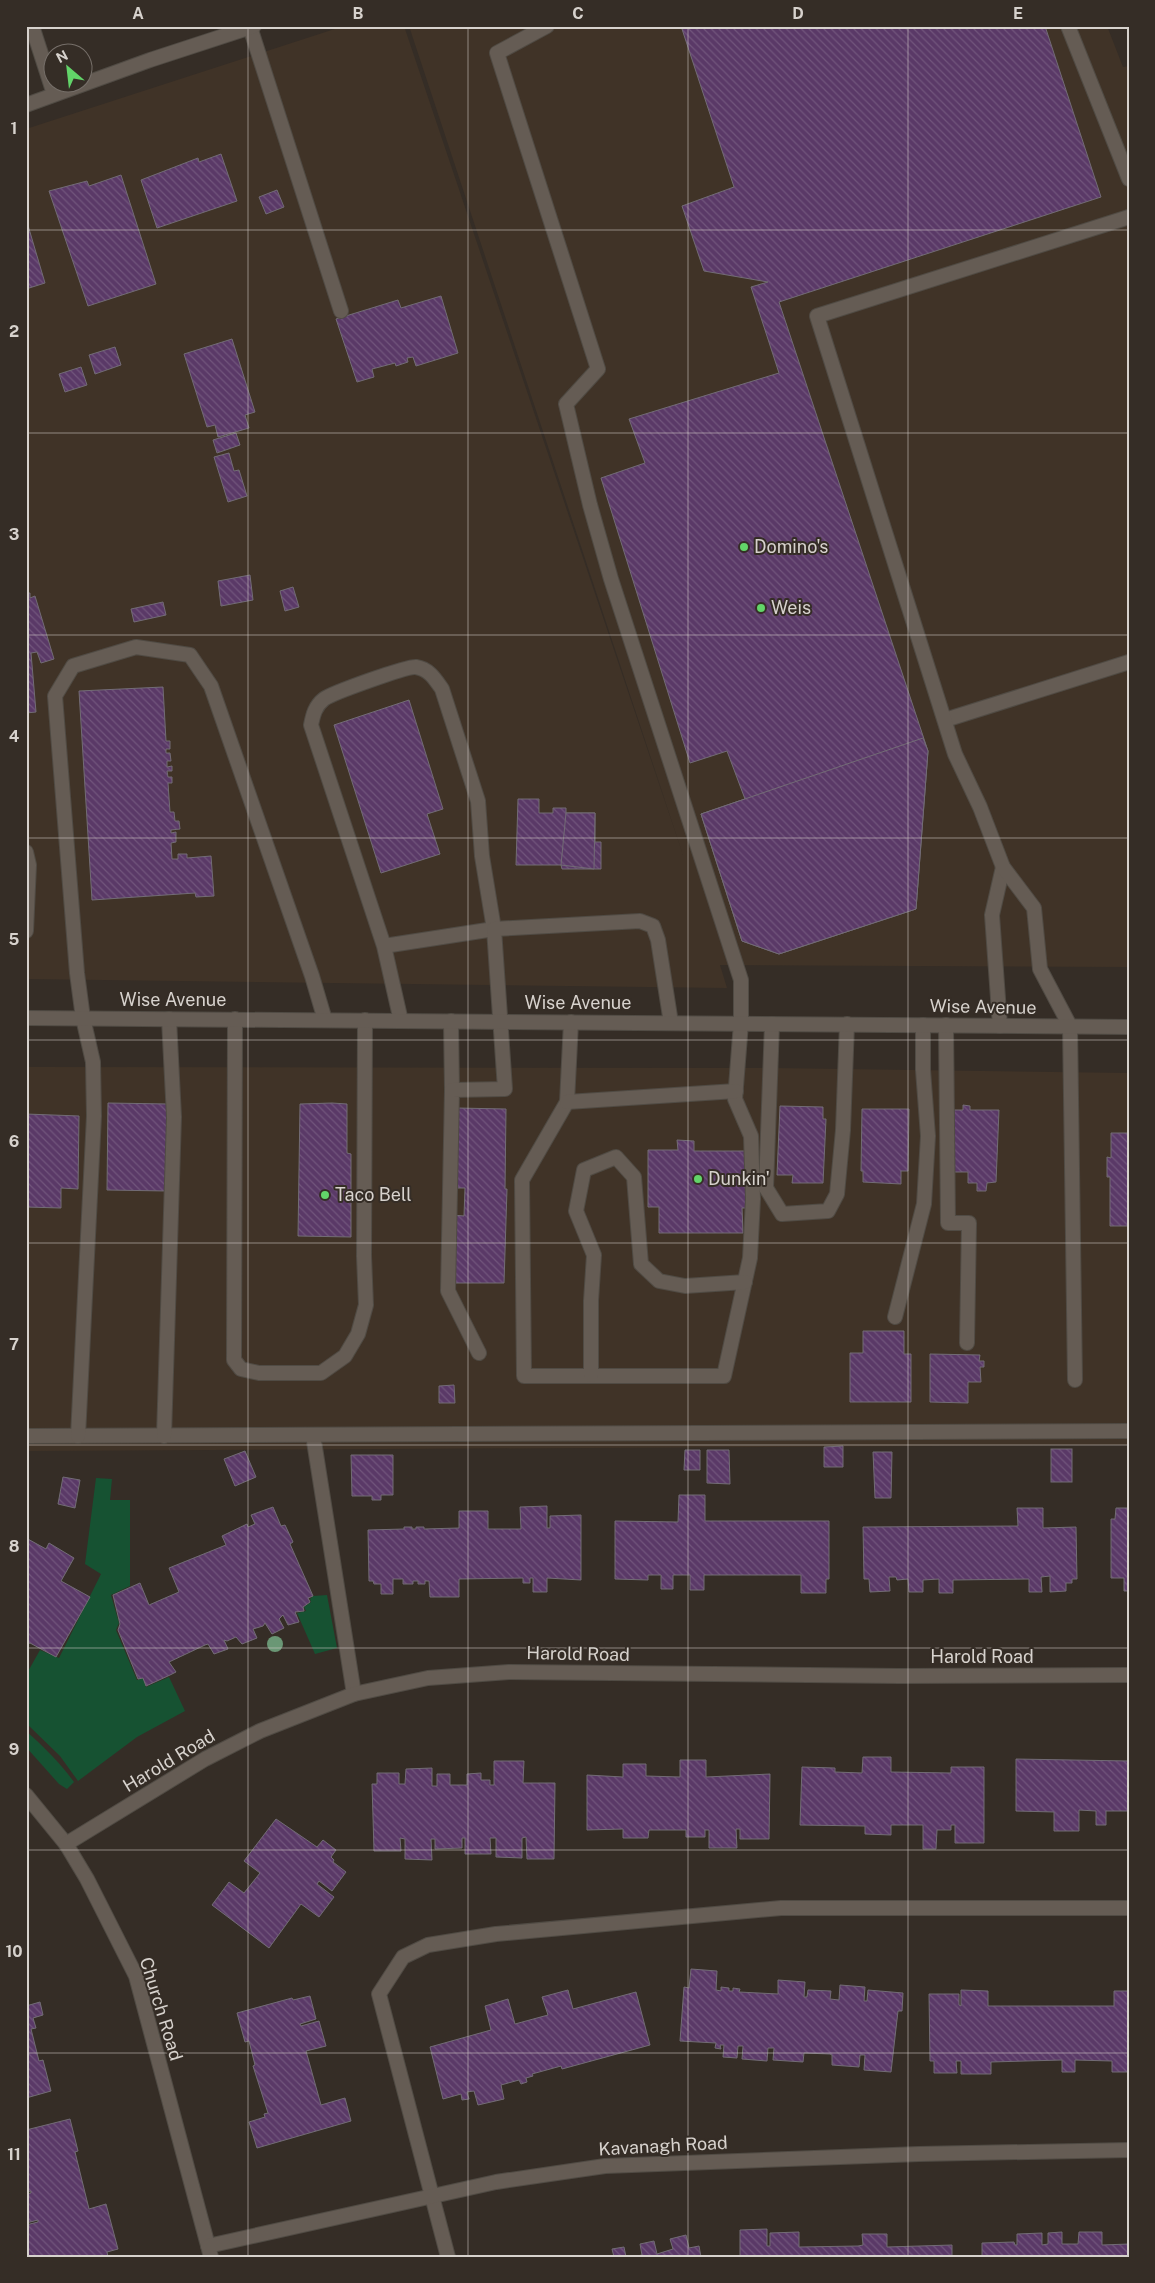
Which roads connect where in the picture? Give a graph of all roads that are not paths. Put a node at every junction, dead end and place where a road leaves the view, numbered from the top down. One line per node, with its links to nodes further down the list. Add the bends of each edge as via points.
1 (32, 26): 5 (street)
2 (546, 26): 28 (street, via 497,53 598,369 566,404 614,588 741,980)
3 (1068, 26): 7 (street)
4 (252, 27): 5 (street); 9 (street)
5 (54, 94): 6 (street)
6 (26, 105)
7 (1129, 179)
8 (1129, 218): 11 (street, via 817,316)
9 (341, 311)
10 (1129, 662): 11 (street)
11 (945, 720): 13 (street, via 955,754)
12 (26, 852): 15 (street, via 30,865)
13 (1003, 867): 33 (street, via 992,916); 34 (street, via 1034,908 1040,969)
14 (494, 929): 16 (street); 16 (street, via 482,856 478,801 442,689 431,673 415,667 325,698 314,711 310,726); 25 (street); 27 (street, via 640,921 653,926)
15 (26, 931)
16 (384, 946): 23 (street)
17 (26, 1018): 18 (street, Wise Avenue)
18 (83, 1018): 19 (street, Wise Avenue); 21 (street, via 55,696 73,666 136,647 190,655 211,686); 48 (street, via 93,1062 94,1116)
19 (168, 1019): 20 (street, Wise Avenue); 49 (street, via 174,1117)
20 (235, 1019): 21 (street, Wise Avenue); 22 (street, via 234,1360 241,1369 258,1373 321,1372 345,1356 358,1334 366,1305)
21 (325, 1020): 22 (street, Wise Avenue)
22 (365, 1020): 23 (street, Wise Avenue)
23 (401, 1021): 24 (street, Wise Avenue)
24 (451, 1021): 25 (street, Wise Avenue); 36 (street)
25 (500, 1022): 26 (street, Wise Avenue); 36 (street, via 505,1089)
26 (571, 1022): 27 (street, Wise Avenue); 38 (street)
27 (672, 1023): 28 (street, Wise Avenue)
28 (741, 1023): 29 (street, Wise Avenue); 37 (street)
29 (772, 1024): 30 (street, Wise Avenue); 30 (street, via 766,1188 782,1214 828,1211 837,1194)
30 (847, 1024): 31 (street, Wise Avenue)
31 (924, 1025): 32 (street, Wise Avenue); 40 (street, via 923,1070 928,1136 924,1204)
32 (946, 1025): 33 (street, Wise Avenue); 41 (street, via 948,1223 969,1223)
33 (1000, 1026): 34 (street, Wise Avenue)
34 (1070, 1026): 35 (street, Wise Avenue); 44 (street)
35 (1129, 1027)
36 (452, 1090): 42 (street, via 448,1291)
37 (736, 1091): 38 (street); 39 (street, via 735,1099 751,1136 753,1199 750,1258)
38 (567, 1102): 43 (street, via 522,1180 524,1376)
39 (745, 1282): 43 (street, via 724,1376); 43 (street, via 684,1286 659,1281 641,1264 634,1177 616,1157 584,1170 576,1211 594,1255)
40 (895, 1317)
41 (967, 1343)
42 (479, 1353)
43 (591, 1375)
44 (1075, 1380)
45 (1129, 1431): 46 (street)
46 (314, 1435): 49 (street); 51 (street)
47 (26, 1436): 48 (street)
48 (78, 1436): 49 (street)
49 (164, 1436)
50 (1129, 1675): 51 (street, Harold Road, via 510,1672 428,1678)
51 (354, 1694): 53 (street, Harold Road, via 260,1731 204,1759)
52 (26, 1795): 53 (street, Church Road)
53 (66, 1844): 57 (street, Church Road, via 110,1921 136,1976)
54 (1129, 1908): 56 (street, via 781,1908 496,1934 428,1945 403,1957 379,1994)
55 (1129, 2150): 56 (street, Kavanagh Road, via 604,2166 496,2182)
56 (433, 2198): 57 (street, Kavanagh Road); 58 (street)
57 (209, 2251)
58 (448, 2257)

